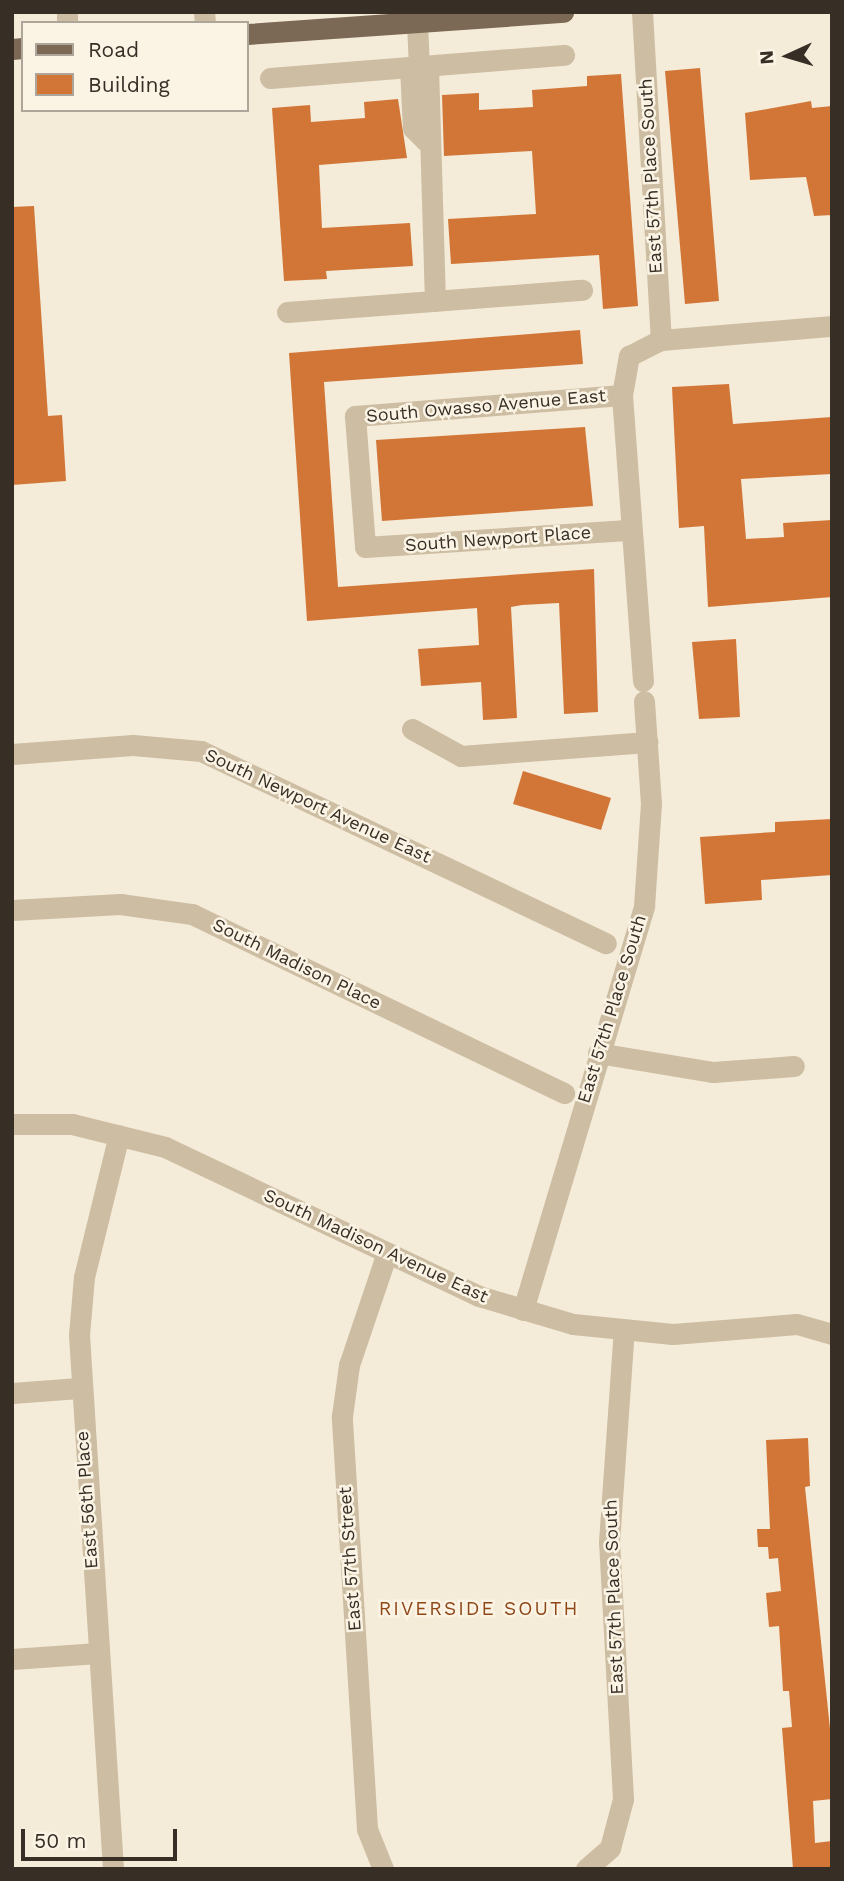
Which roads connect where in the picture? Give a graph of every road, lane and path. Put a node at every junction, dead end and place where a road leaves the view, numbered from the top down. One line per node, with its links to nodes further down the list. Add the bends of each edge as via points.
1 (563, 12): 3 (main road)
2 (642, 12): 12 (street, East 57th Place South)
3 (417, 22): 4 (main road); 6 (street)
4 (248, 34)
5 (564, 55): 6 (street)
6 (419, 67): 7 (street); 9 (street, via 413,128 426,141)
7 (270, 78)
8 (582, 290): 9 (street)
9 (435, 301): 10 (street)
10 (287, 312)
11 (832, 326): 12 (street, South Owasso Avenue East)
12 (661, 340): 13 (street, South Owasso Avenue East, via 629,356)
13 (622, 395): 14 (street, East 57th Place South); 15 (street, South Owasso Avenue East, via 355,416)
14 (631, 530): 15 (street, South Newport Place); 17 (street, East 57th Place South)
15 (365, 547)
16 (412, 729): 17 (street, via 461,756)
17 (647, 742): 21 (street, East 57th Place South, via 650,842 644,906)
18 (12, 754): 20 (street, South Newport Avenue East, via 133,745 201,751)
19 (12, 910): 23 (street, South Madison Place, via 120,904 192,914)
20 (606, 943)
21 (598, 1053): 22 (street, via 713,1073); 27 (street, East 57th Place South)
22 (794, 1066)
23 (564, 1093)
24 (12, 1124): 25 (street, South Madison Avenue East, via 72,1124)
25 (120, 1135): 26 (street, South Madison Avenue East, via 165,1147); 30 (street, East 56th Place, via 83,1277)
26 (387, 1253): 27 (street, South Madison Avenue East); 36 (street, East 57th Street, via 349,1365 342,1416 368,1829)
27 (523, 1310): 28 (street, South Madison Avenue East)
28 (624, 1330): 29 (street, South Madison Avenue East, via 684,1334 797,1324); 34 (street, East 57th Place South, via 609,1542 623,1799 621,1826)
29 (831, 1333)
30 (79, 1388): 31 (street); 32 (street, East 56th Place)
31 (12, 1393)
32 (98, 1653): 33 (street); 35 (street, East 56th Place)
33 (12, 1660)
34 (594, 1864)
35 (113, 1869)
36 (383, 1869)

